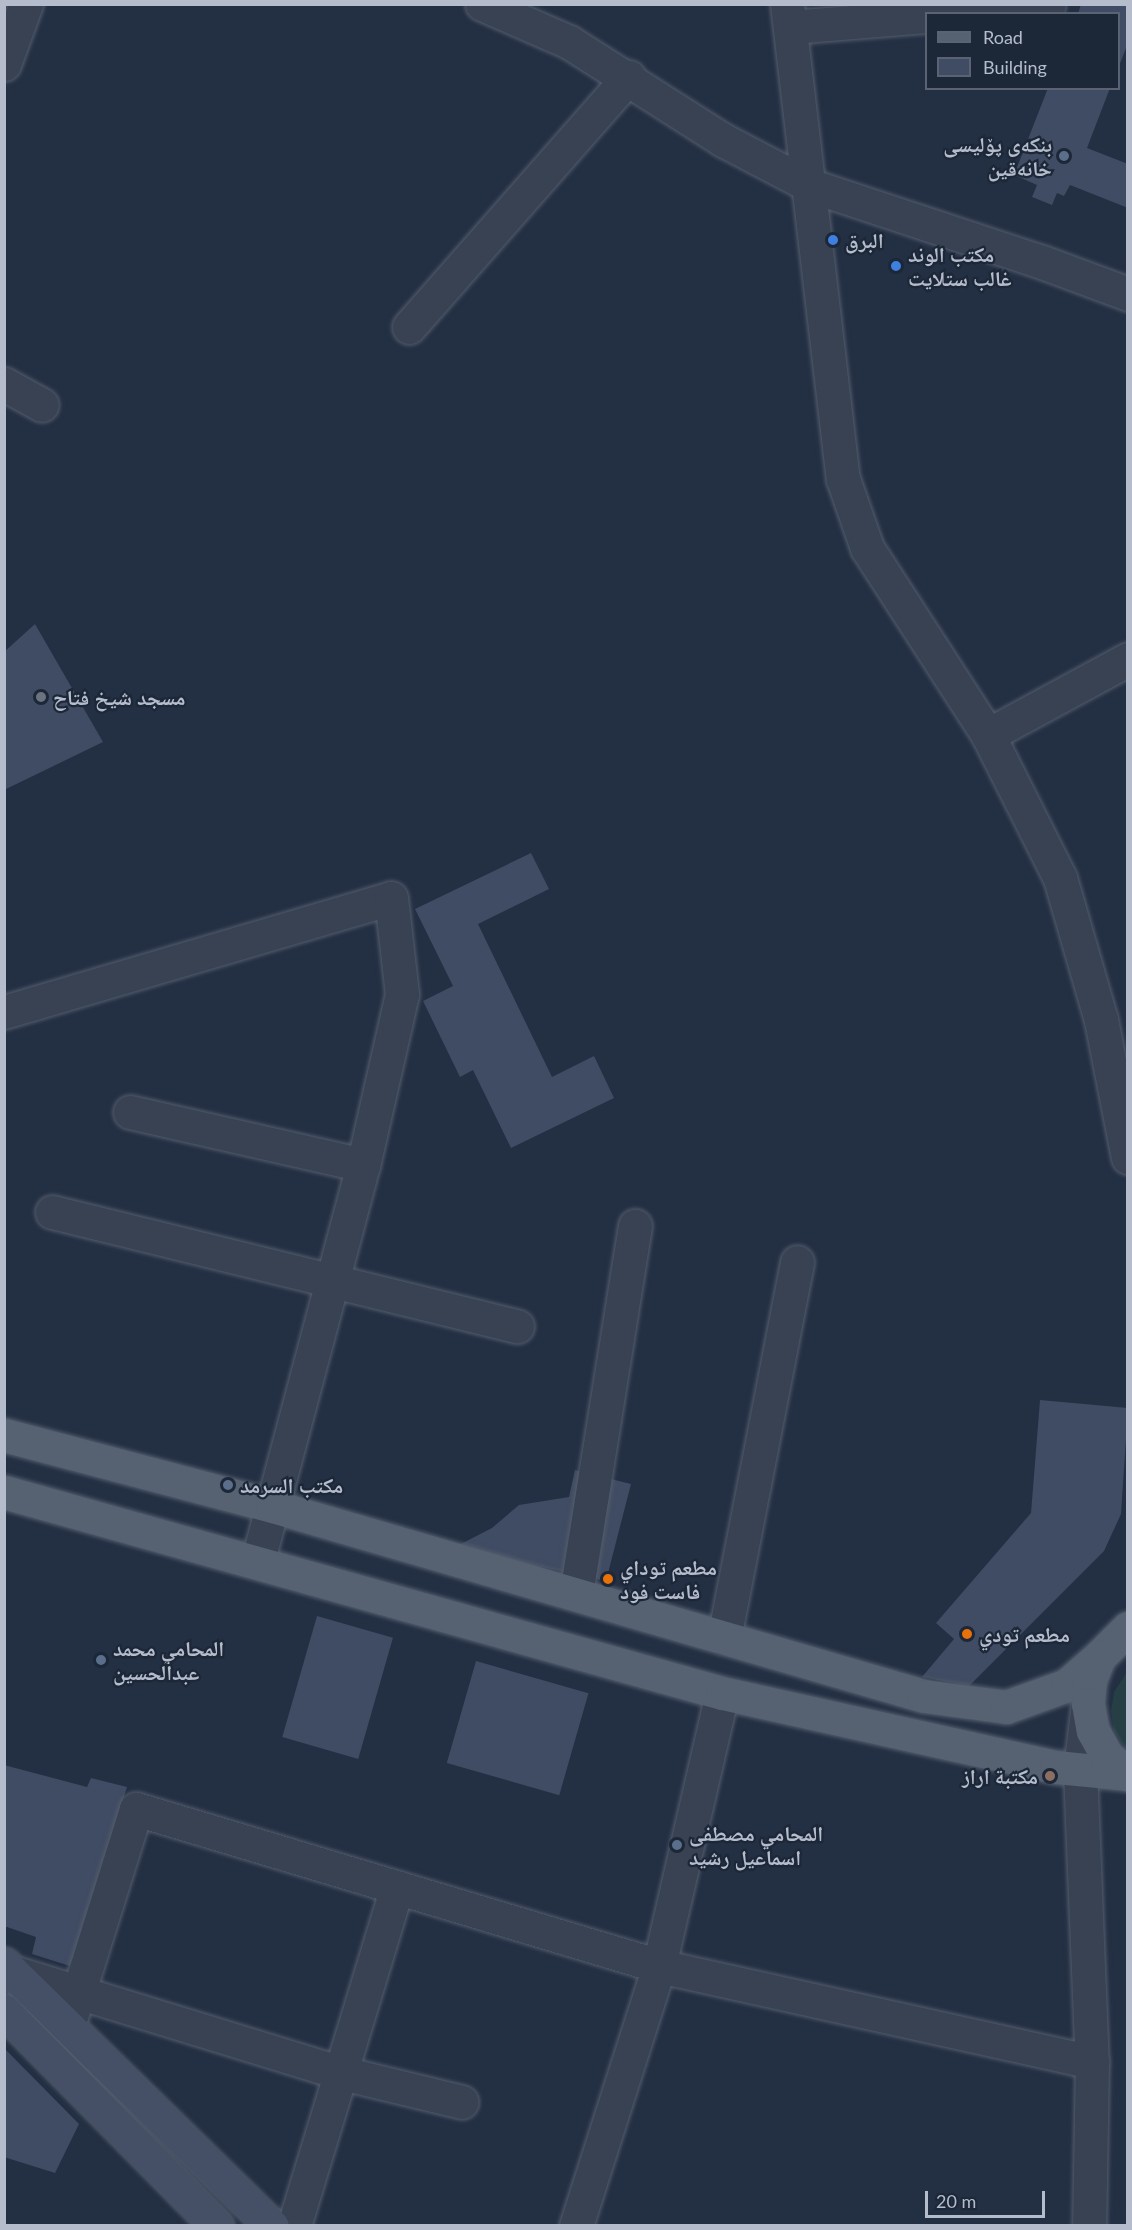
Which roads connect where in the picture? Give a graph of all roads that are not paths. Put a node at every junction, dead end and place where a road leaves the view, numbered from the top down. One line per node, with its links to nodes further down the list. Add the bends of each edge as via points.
1 (26, 4): 7 (street)
2 (482, 4): 8 (street, via 569,42)
3 (1049, 5): 4 (street)
4 (974, 12)
5 (789, 16): 6 (street); 9 (street)
6 (925, 16)
7 (4, 64)
8 (629, 77): 9 (street, via 723,140); 11 (street)
9 (809, 185): 10 (street); 15 (street, via 843,479 867,548)
10 (1128, 294)
11 (409, 327)
12 (4, 384): 13 (street)
13 (42, 405)
14 (1128, 659): 15 (street)
15 (988, 735): 18 (street, via 1060,878 1101,1020)
16 (4, 1012): 19 (street, via 391,898 402,994)
17 (130, 1113): 19 (street)
18 (1128, 1157)
19 (363, 1165): 23 (street)
20 (52, 1212): 23 (street)
21 (635, 1226): 29 (street)
22 (797, 1262): 31 (street)
23 (332, 1283): 24 (street); 27 (street)
24 (517, 1326)
25 (4, 1435): 27 (main road)
26 (4, 1492): 28 (main road)
27 (272, 1506): 28 (street); 29 (main road)
28 (258, 1561): 32 (main road)
29 (576, 1594): 31 (main road)
30 (1118, 1635): 31 (main road, via 1067,1685 1006,1707 924,1696); 33 (main road, via 1090,1680)
31 (724, 1638)
32 (722, 1693): 34 (main road, via 1056,1767); 37 (street)
33 (1088, 1704): 34 (street); 35 (main road, via 1093,1731 1107,1756)
34 (1080, 1769): 35 (main road); 42 (street)
35 (1127, 1774)
36 (397, 1887): 37 (street); 39 (street, via 136,1809); 43 (street)
37 (659, 1966): 42 (street); 48 (street)
38 (9, 1968): 39 (street); 41 (main road)
39 (78, 1992): 41 (street); 43 (street)
40 (4, 2011): 45 (main road)
41 (68, 2026): 46 (main road)
42 (1092, 2062): 49 (street)
43 (342, 2073): 44 (street); 47 (street)
44 (462, 2102)
45 (217, 2226)
46 (272, 2226)
47 (294, 2226)
48 (576, 2226)
49 (1089, 2226)

